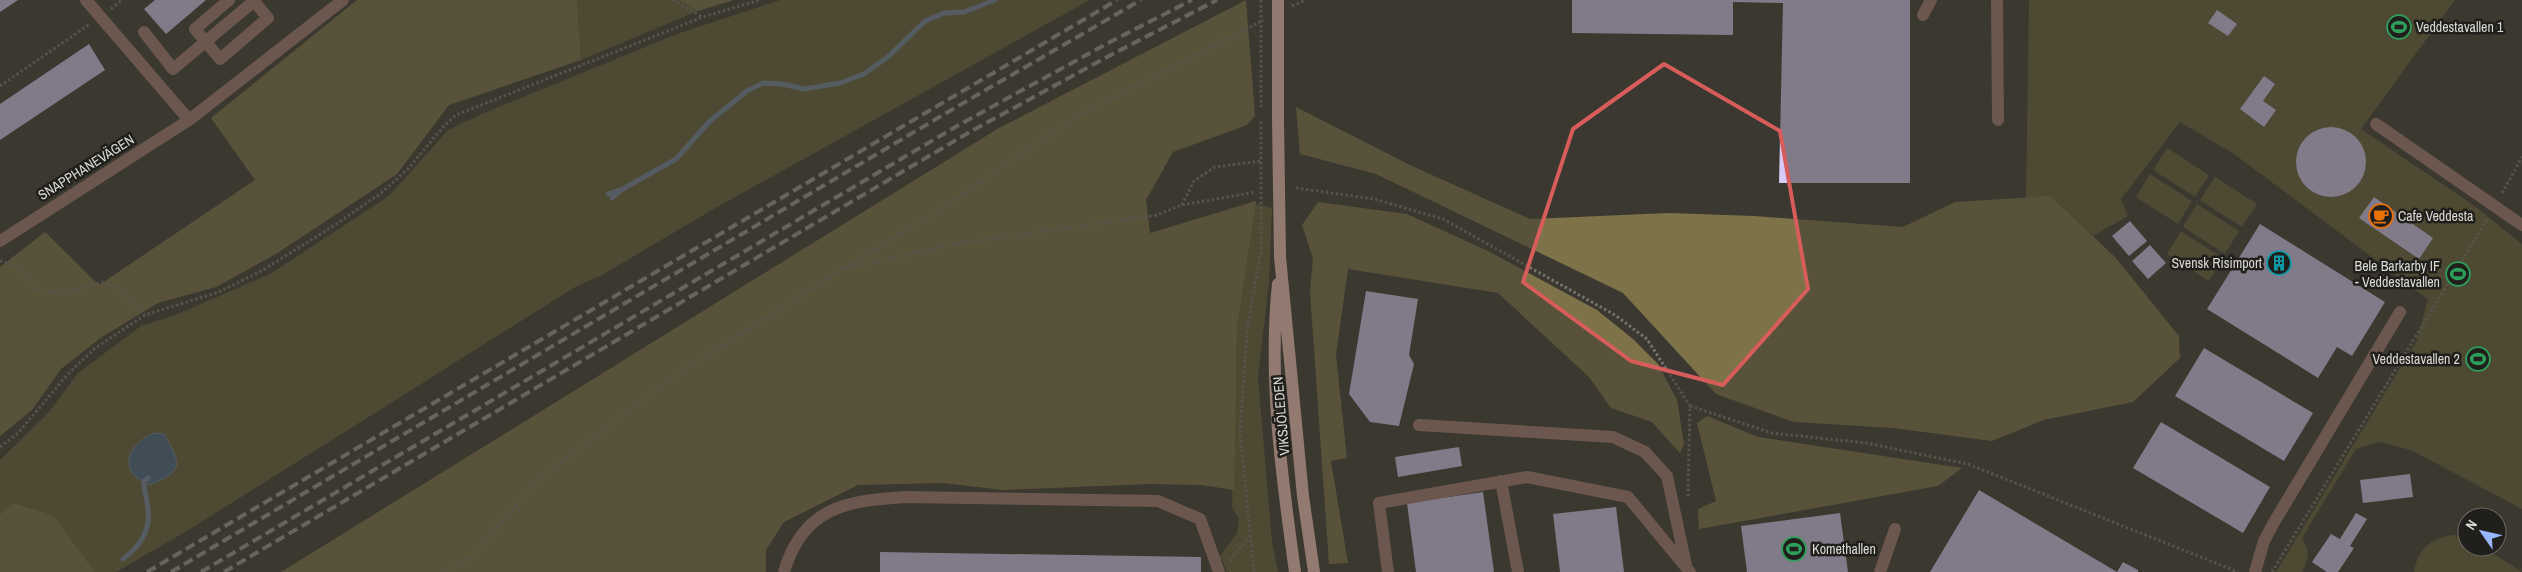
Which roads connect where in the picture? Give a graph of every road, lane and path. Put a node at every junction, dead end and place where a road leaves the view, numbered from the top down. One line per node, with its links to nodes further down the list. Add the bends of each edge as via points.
1 (86, 0): 19 (street)
2 (229, 0): 11 (street, via 194,29 220,59 268,18)
3 (343, 0): 21 (street, SNAPPHANEVÄGEN)
4 (673, 0): 14 (path)
5 (760, 0): 14 (path)
6 (1261, 0): 25 (path, bridge)
7 (1278, 0): 32 (main road, VIKSJÖLEDEN, bridge)
8 (1306, 0): 12 (path)
9 (1931, 0): 13 (street)
10 (1997, 0): 22 (street)
11 (254, 1): 18 (street)
12 (1291, 6)
13 (1923, 16)
14 (703, 17): 36 (path, via 456,115 408,169 381,193 335,225 263,270 219,292)
15 (1265, 19): 34 (path, via 1077,116 935,213)
16 (86, 28): 20 (path)
17 (144, 32): 18 (street)
18 (173, 69): 19 (street)
19 (157, 83): 21 (street)
20 (0, 86)
21 (189, 120): 31 (street, SNAPPHANEVÄGEN)
22 (1998, 120)
23 (2376, 124): 29 (street)
24 (2522, 157): 29 (path)
25 (1261, 161): 28 (path, via 1215,167 1194,181); 43 (path, via 1261,251 1247,330 1240,433)
26 (1296, 188): 37 (path, via 1374,199 1443,219 1525,264 1615,315 1647,339)
27 (1256, 192): 28 (path)
28 (1182, 205): 34 (path, via 1156,215 955,244)
29 (2494, 207): 30 (street); 56 (path)
30 (2522, 225)
31 (0, 241)
32 (1280, 257): 49 (main road, VIKSJÖLEDEN, via 1276,309 1277,402); 50 (main road, VIKSJÖLEDEN, via 1303,496)
33 (0, 261): 36 (path, via 18,266 36,289 64,293 104,282 120,289)
34 (841, 270): 46 (path, via 677,375 540,478 470,559)
35 (2400, 312): 55 (street, via 2270,530)
36 (145, 315): 39 (path, via 94,349 18,432)
37 (1690, 406): 41 (path); 54 (path, via 1772,433 1866,443 1968,464)
38 (1419, 425): 45 (street, via 1613,437 1645,452 1668,476)
39 (0, 447)
40 (1501, 481): 45 (street, via 1527,477 1628,497); 51 (street, via 1379,503); 52 (street)
41 (1688, 501)
42 (1895, 529): 53 (street)
43 (1250, 535): 44 (path); 48 (path)
44 (1224, 568): 47 (street, via 1200,519 1158,501 905,497 866,500 837,508 810,524 790,554)
45 (1688, 570)
46 (442, 572)
47 (784, 572)
48 (1254, 572)
49 (1295, 572)
50 (1314, 572)
51 (1388, 572)
52 (1518, 572)
53 (1880, 572)
54 (2238, 572)
55 (2255, 572)
56 (2272, 572)

